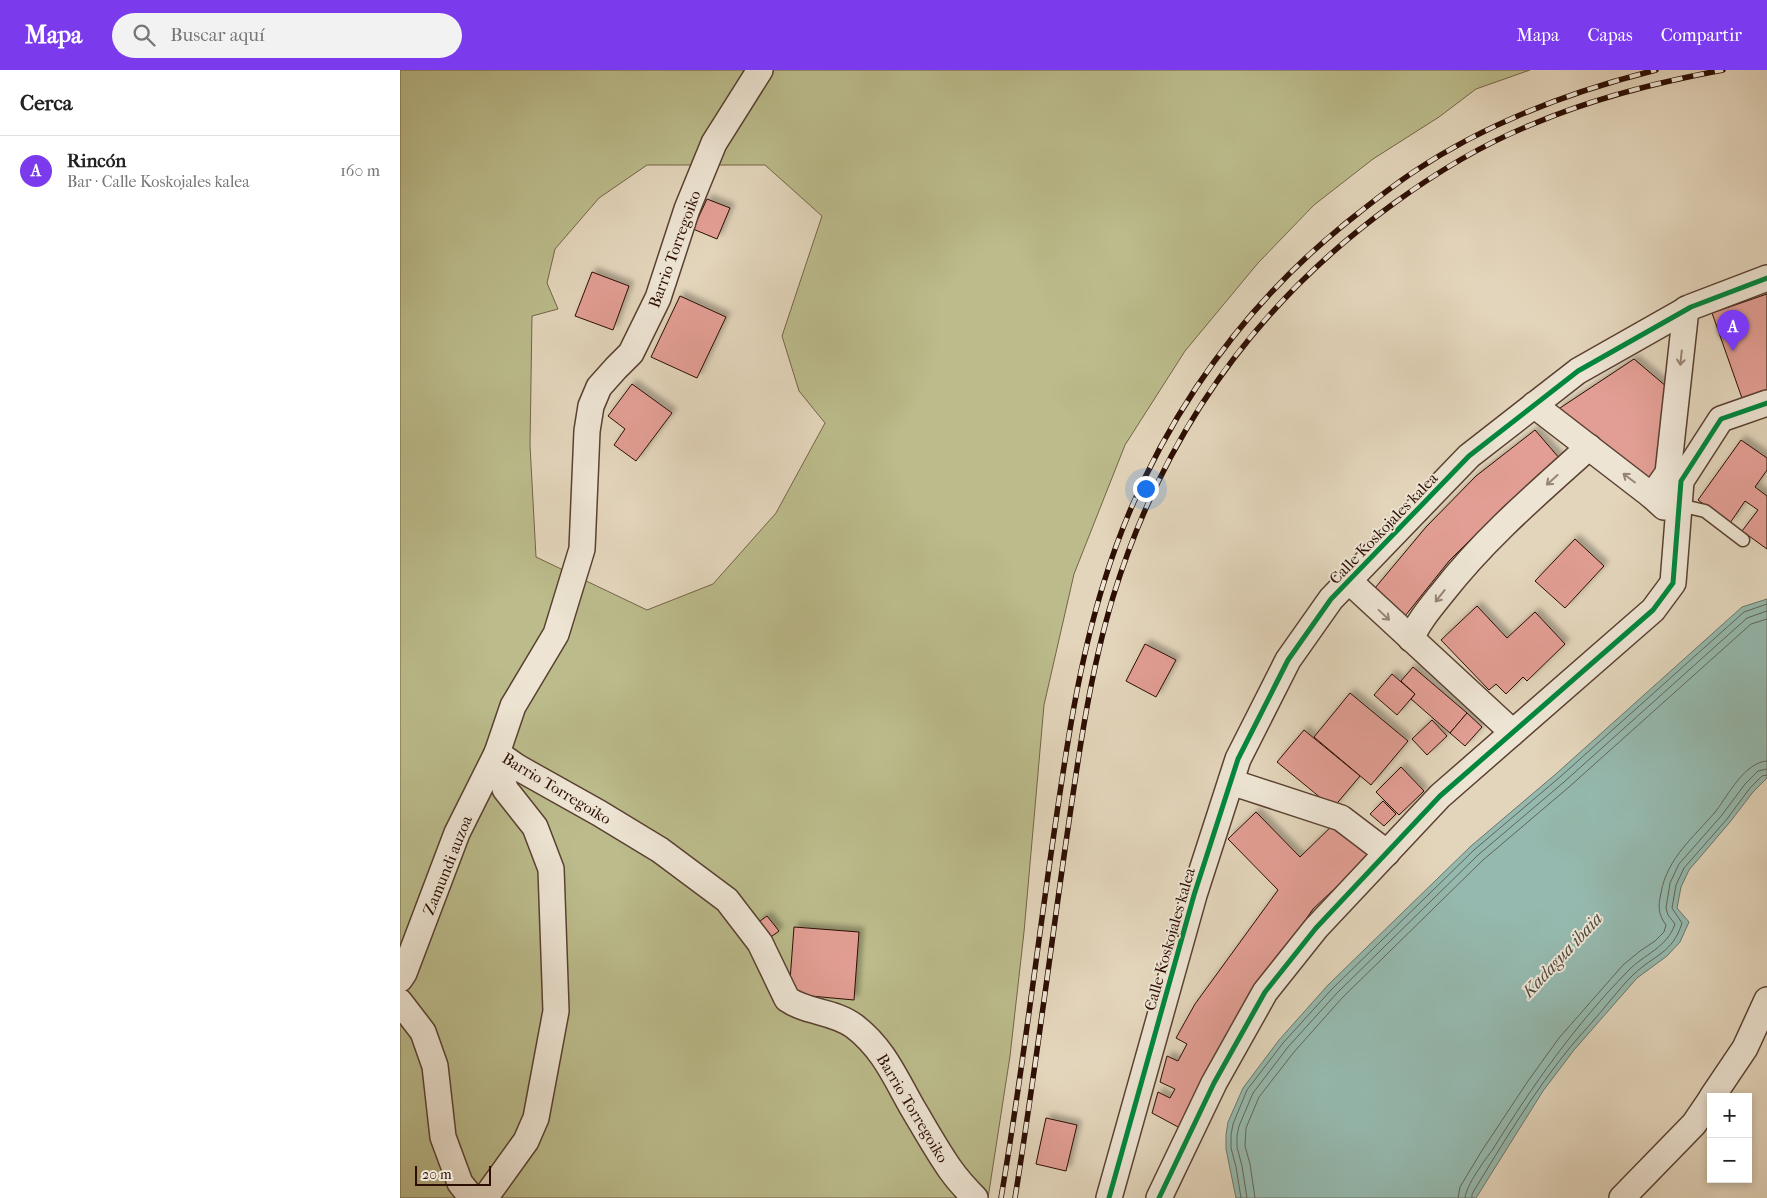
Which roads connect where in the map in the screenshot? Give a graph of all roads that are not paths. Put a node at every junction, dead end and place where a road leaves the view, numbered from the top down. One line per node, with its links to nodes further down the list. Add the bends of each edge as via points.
1 (760, 70): 15 (street, Barrio Torregoiko, via 714,143 647,322 631,353 600,387 591,406 582,549 556,634 513,706)
2 (1767, 278): 3 (street, Calle Koskojales kalea)
3 (1686, 309): 5 (street, Calle Koskojales kalea, via 1578,371); 6 (street, one-way to 6)
4 (1767, 403): 7 (street)
5 (1534, 405): 8 (street); 12 (street, Calle Koskojales kalea, via 1469,456)
6 (1675, 412): 7 (street, via 1683,423 1692,426); 9 (street, via 1668,473)
7 (1721, 419): 10 (street, via 1681,481)
8 (1589, 447): 9 (street, one-way to 8); 13 (street, one-way to 13, via 1512,516 1455,576 1420,621)
9 (1652, 496): 10 (street)
10 (1679, 513): 11 (lane, via 1705,511); 14 (street, via 1673,583 1653,610)
11 (1743, 540)
12 (1349, 581): 13 (street, Calle Koskojales kalea, one-way to 13); 16 (street, Calle Koskojales kalea, via 1288,660 1238,759)
13 (1411, 640): 14 (street, Calle Koskojales kalea)
14 (1511, 734): 17 (street, via 1440,796)
15 (497, 753): 18 (street, Zamundi auzoa, via 457,833); 24 (street, via 505,789 535,827 551,870 556,1011 536,1118 526,1141); 25 (street, Barrio Torregoiko, via 660,850 727,900 760,943 787,999 854,1025 870,1040 893,1070 950,1170)
16 (1231, 782): 17 (street, via 1341,818); 26 (street, Calle Koskojales kalea, via 1194,895)
17 (1387, 853): 27 (street, via 1316,928 1265,992 1214,1083)
18 (400, 979)
19 (1767, 1000): 21 (street, via 1745,1048)
20 (400, 1002): 23 (street, via 423,1032 435,1066 443,1137 460,1183)
21 (1714, 1093)
22 (1707, 1104): 28 (street, via 1694,1124)
23 (472, 1198)
24 (485, 1198)
25 (975, 1198)
26 (1108, 1198)
27 (1159, 1198)
28 (1622, 1198)

